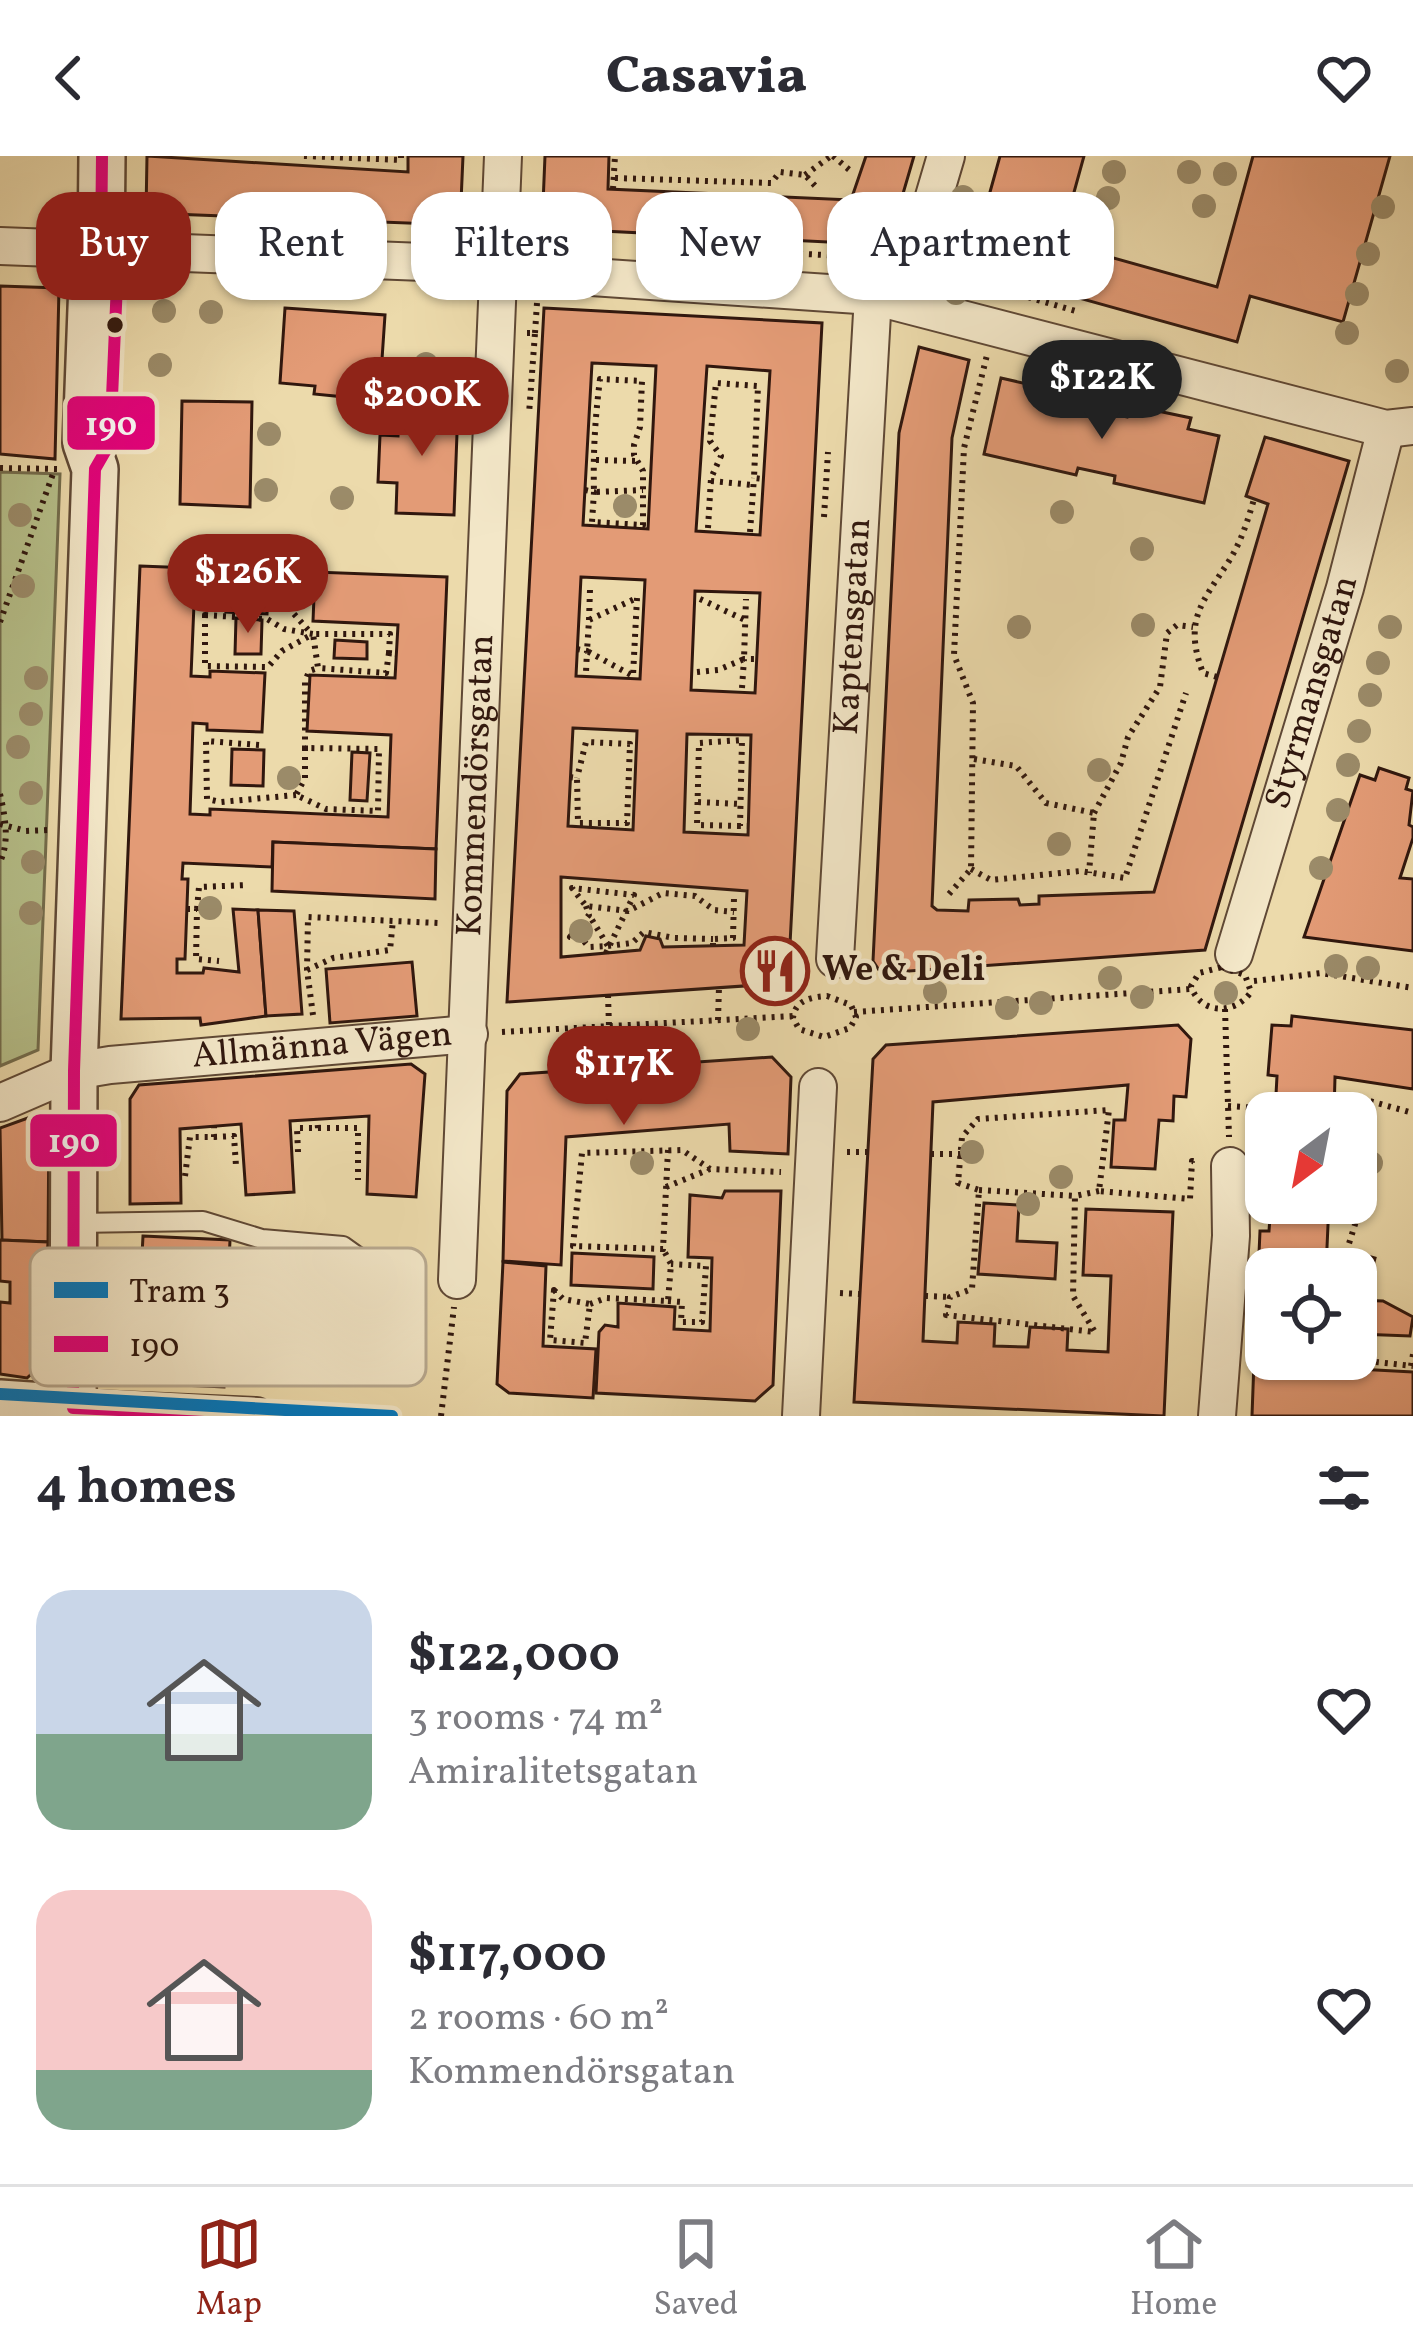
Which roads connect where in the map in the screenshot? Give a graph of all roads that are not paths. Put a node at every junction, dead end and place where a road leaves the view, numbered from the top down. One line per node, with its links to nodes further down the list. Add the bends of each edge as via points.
1 (102, 156): 4 (street)
2 (502, 156): 5 (street, Kommendörsgatan)
3 (946, 156): 6 (street, Kaptensgatan)
4 (102, 192)
5 (501, 192)
6 (931, 192)
7 (0, 246): 8 (street)
8 (36, 247)
9 (191, 253): 10 (street)
10 (411, 262)
11 (612, 279): 12 (street)
12 (827, 295)
13 (116, 300): 21 (street, via 110,442 72,468)
14 (497, 300): 20 (street, Kommendörsgatan)
15 (888, 300): 18 (street, Kaptensgatan)
16 (892, 300): 17 (street)
17 (1400, 427): 19 (street, Styrmansgatan, via 1345,588)
18 (835, 959)
19 (1242, 968)
20 (469, 1034): 21 (street, Allmänna Vägen); 28 (street, Kommendörsgatan)
21 (74, 1071): 23 (street, Allmänna Vägen); 25 (street)
22 (818, 1087): 32 (street)
23 (0, 1103)
24 (1230, 1166): 33 (street)
25 (76, 1223): 26 (street); 27 (lane, via 203,1221 262,1239)
26 (76, 1248)
27 (346, 1248)
28 (457, 1280)
29 (0, 1403): 30 (street)
30 (73, 1412): 31 (street)
31 (256, 1416)
32 (801, 1416)
33 (1217, 1416)

